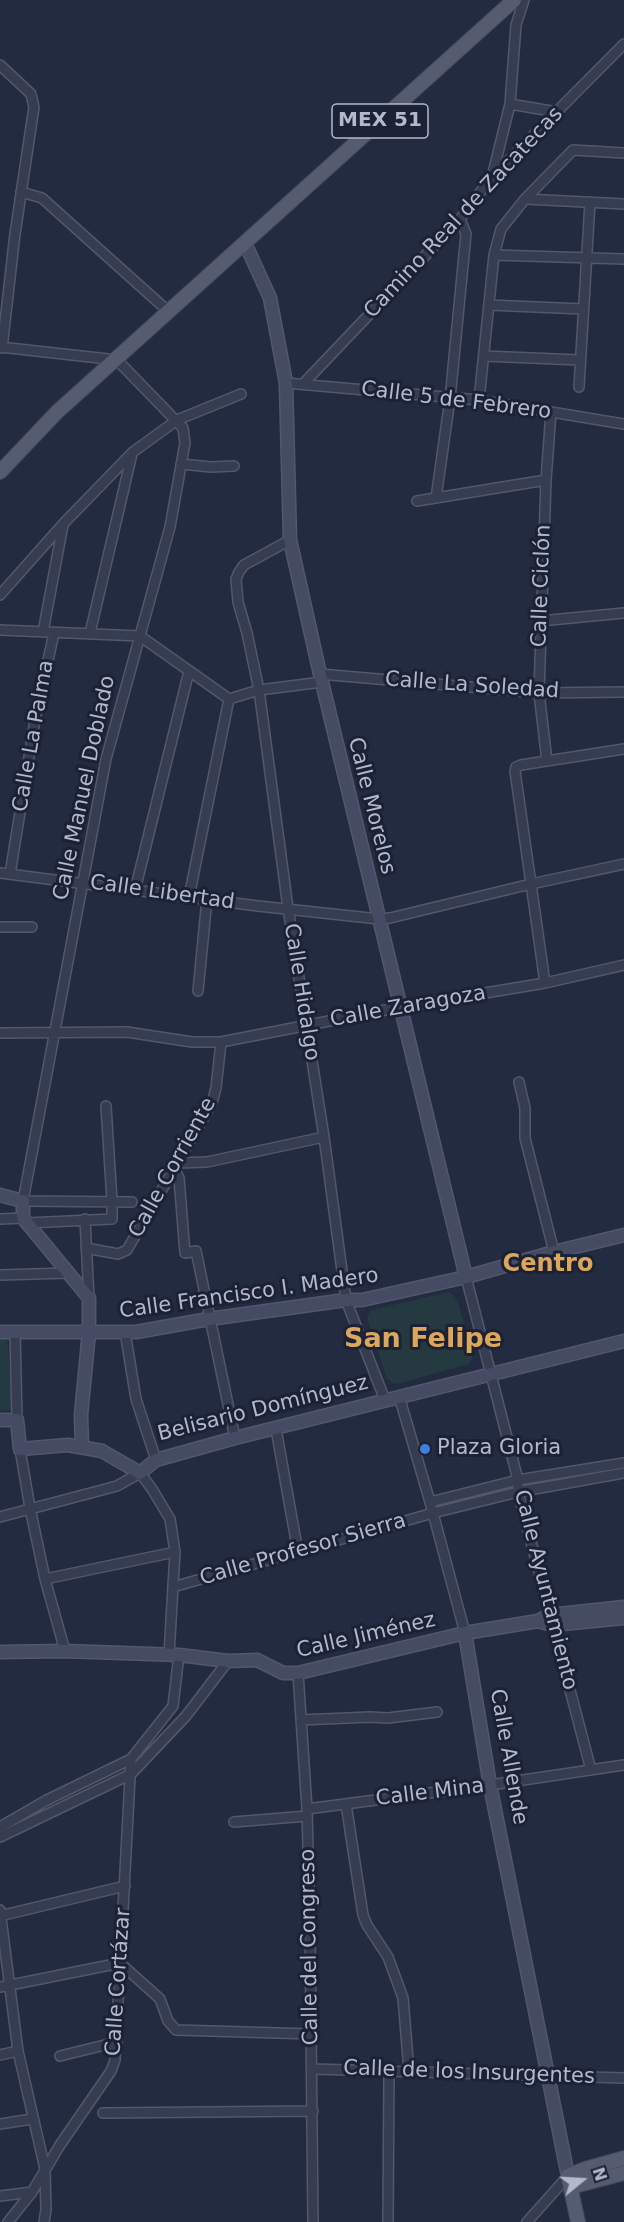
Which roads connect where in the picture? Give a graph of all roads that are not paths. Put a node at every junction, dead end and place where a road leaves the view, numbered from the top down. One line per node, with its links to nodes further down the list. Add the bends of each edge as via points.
1 (514, 0): 3 (main road, MEX 51)
2 (524, 0): 4 (street)
3 (494, 19): 4 (street); 16 (main road, MEX 51)
4 (516, 25): 7 (street)
5 (624, 44): 8 (street, Camino Real de Zacatecas)
6 (0, 65): 11 (street, via 31,94 34,107)
7 (510, 104): 8 (street); 10 (street)
8 (557, 112): 10 (street, Camino Real de Zacatecas)
9 (624, 153): 12 (street, via 573,150)
10 (491, 178): 15 (street, Camino Real de Zacatecas)
11 (21, 192): 22 (street, via 42,198); 23 (street)
12 (525, 199): 13 (street); 17 (street, via 501,229)
13 (590, 202): 14 (street); 18 (street)
14 (624, 204)
15 (460, 219): 28 (street, Camino Real de Zacatecas); 31 (street, via 466,234)
16 (245, 243): 22 (main road, MEX 51); 27 (street, Calle Morelos, via 270,297)
17 (494, 255): 18 (street); 20 (street)
18 (585, 258): 19 (street); 21 (street)
19 (624, 259)
20 (489, 305): 21 (street); 24 (street)
21 (583, 309): 26 (street)
22 (169, 312): 25 (main road, MEX 51)
23 (1, 347): 25 (street)
24 (484, 356): 26 (street); 32 (street)
25 (117, 360): 34 (street); 39 (main road, MEX 51, via 57,412)
26 (579, 360): 29 (street)
27 (286, 383): 28 (street, Calle 5 de Febrero); 44 (street, Calle Morelos)
28 (304, 383): 31 (street, Calle 5 de Febrero)
29 (579, 387)
30 (242, 394): 34 (street)
31 (450, 399): 32 (street, Calle 5 de Febrero); 41 (street)
32 (478, 400): 33 (street, Calle 5 de Febrero)
33 (551, 412): 35 (street, Calle 5 de Febrero); 40 (street, Calle Ciclón)
34 (177, 420): 36 (street); 37 (street, Calle Manuel Doblado, via 183,428 185,444)
35 (624, 424)
36 (133, 452): 43 (street); 51 (street)
37 (181, 464): 38 (street); 52 (street, Calle Manuel Doblado, via 170,527)
38 (234, 465)
39 (0, 471)
40 (546, 480): 41 (street); 47 (street, Calle Ciclón)
41 (436, 498): 42 (street)
42 (417, 501)
43 (64, 523): 45 (street); 49 (street)
44 (290, 540): 54 (street, Calle Morelos); 55 (street, Calle Hidalgo, via 244,565 236,579)
45 (0, 595)
46 (624, 613): 47 (street)
47 (540, 621): 57 (street, Calle Ciclón)
48 (0, 630): 49 (street)
49 (43, 632): 50 (street)
50 (54, 633): 51 (street); 62 (street, Calle La Palma)
51 (90, 633): 52 (street)
52 (140, 636): 53 (street); 63 (street, Calle Manuel Doblado, via 106,759)
53 (189, 671): 58 (street); 65 (street)
54 (321, 678): 55 (street, Calle La Soledad); 57 (street, Calle La Soledad); 69 (street, Calle Morelos)
55 (256, 691): 58 (street, Calle La Soledad); 68 (street, Calle Hidalgo)
56 (624, 692): 57 (street, Calle La Soledad)
57 (539, 693): 60 (street, Calle Ciclón)
58 (231, 698): 66 (street)
59 (624, 750): 60 (street)
60 (547, 761): 64 (street, via 516,766 515,771)
61 (624, 864): 64 (street, Calle Libertad)
62 (5, 874): 63 (street, Calle Libertad)
63 (82, 883): 65 (street, Calle Libertad); 77 (street, Calle Manuel Doblado)
64 (531, 884): 69 (street, Calle Libertad); 73 (street)
65 (135, 890): 66 (street, Calle Libertad)
66 (189, 897): 67 (street, Calle Libertad)
67 (208, 899): 68 (street, Calle Libertad); 74 (street)
68 (288, 908): 69 (street, Calle Libertad); 76 (street, Calle Hidalgo)
69 (379, 919): 75 (street, Calle Morelos)
70 (0, 927): 71 (street)
71 (32, 927)
72 (624, 965): 73 (street, Calle Zaragoza)
73 (545, 983): 75 (street, Calle Zaragoza)
74 (198, 992)
75 (401, 1007): 76 (street, Calle Zaragoza); 96 (street, Calle Morelos)
76 (306, 1026): 79 (street, Calle Zaragoza); 82 (street, Calle Hidalgo)
77 (55, 1032): 78 (street, Calle Zaragoza); 79 (street, Calle Zaragoza, via 127,1032); 85 (street, Calle Manuel Doblado)
78 (0, 1033)
79 (218, 1042): 83 (street, Calle Corriente, via 212,1103)
80 (519, 1082): 93 (street, via 525,1108 525,1138)
81 (106, 1106): 86 (street, Calle Corriente)
82 (324, 1137): 83 (street); 98 (street, Calle Hidalgo)
83 (175, 1166): 92 (street, Calle Corriente, via 127,1250 118,1254); 99 (street, via 185,1252 196,1251)
84 (0, 1195): 85 (street)
85 (24, 1201): 86 (street); 90 (street, Calle Manuel Doblado)
86 (112, 1201): 87 (street); 89 (street, Calle Corriente, via 112,1219)
87 (132, 1202)
88 (0, 1219): 90 (street)
89 (85, 1219): 90 (street); 92 (street)
90 (25, 1221): 94 (street)
91 (624, 1235): 93 (street, Calle Francisco I. Madero)
92 (86, 1248): 97 (street)
93 (554, 1252): 96 (street, Calle Francisco I. Madero)
94 (68, 1273): 95 (street); 97 (street)
95 (0, 1275)
96 (466, 1276): 98 (street, Calle Francisco I. Madero, via 377,1298); 105 (street, Calle Morelos)
97 (89, 1298): 102 (street)
98 (346, 1300): 99 (street, Calle Francisco I. Madero); 107 (street, Calle Hidalgo)
99 (209, 1319): 103 (street, Calle Francisco I. Madero); 111 (street)
100 (15, 1331): 101 (street, Calle Francisco I. Madero); 102 (street, Calle Francisco I. Madero); 109 (street)
101 (0, 1332)
102 (88, 1332): 103 (street, Calle Francisco I. Madero); 112 (street)
103 (125, 1332): 114 (street, Belisario Domínguez, via 136,1399)
104 (624, 1341): 105 (street)
105 (491, 1375): 106 (street); 119 (street, Calle Ayuntamiento)
106 (399, 1396): 107 (street, Belisario Domínguez); 121 (street, Calle Allende)
107 (385, 1400): 110 (street, Belisario Domínguez)
108 (0, 1420): 109 (street)
109 (17, 1420): 113 (street)
110 (276, 1429): 111 (street, Belisario Domínguez); 126 (street)
111 (235, 1438): 114 (street, Belisario Domínguez)
112 (82, 1448): 113 (street, via 68,1445); 117 (street, via 102,1451)
113 (20, 1449): 122 (street)
114 (156, 1460): 117 (street)
115 (624, 1463): 116 (street)
116 (609, 1471): 118 (street); 119 (street); 120 (street, Calle Profesor Sierra)
117 (140, 1473): 122 (street, via 117,1486); 125 (street, via 170,1519)
118 (624, 1473)
119 (518, 1480): 120 (street, Calle Ayuntamiento); 121 (street)
120 (518, 1492): 123 (street, Calle Profesor Sierra); 131 (street, Calle Ayuntamiento)
121 (430, 1502): 123 (street, Calle Allende)
122 (30, 1508): 124 (street); 127 (street)
123 (433, 1513): 126 (street, Calle Profesor Sierra); 132 (street, Calle Allende)
124 (0, 1517)
125 (175, 1552): 127 (street); 128 (street)
126 (298, 1552): 128 (street, Calle Profesor Sierra)
127 (45, 1579): 133 (street)
128 (173, 1587): 135 (street)
129 (624, 1607): 131 (street, Calle Jiménez)
130 (624, 1618): 131 (street, Calle Jiménez)
131 (547, 1620): 132 (street, Calle Jiménez); 142 (street, Calle Ayuntamiento)
132 (465, 1633): 137 (street, Calle Jiménez); 144 (street, Calle Allende)
133 (65, 1651): 134 (street, Calle Jiménez); 135 (street, Calle Jiménez)
134 (0, 1652)
135 (174, 1655): 136 (street, Calle Jiménez); 140 (street, via 173,1706)
136 (228, 1661): 137 (street, Calle Jiménez, via 257,1660 283,1673); 143 (street, via 186,1716)
137 (298, 1673): 139 (street, Calle del Congreso)
138 (437, 1712): 139 (street, via 388,1718)
139 (301, 1720): 146 (street, Calle del Congreso)
140 (131, 1759): 143 (street, Calle Cortázar); 148 (street)
141 (624, 1765): 142 (street, Calle Mina)
142 (591, 1770): 144 (street, Calle Mina)
143 (131, 1774): 149 (street); 150 (street, Calle Cortázar)
144 (490, 1785): 145 (street, Calle Mina); 162 (street, Calle Allende)
145 (346, 1804): 146 (street, Calle Mina); 161 (street, via 363,1915 388,1957 403,1998)
146 (307, 1812): 147 (street, Calle Mina); 154 (street, Calle del Congreso)
147 (234, 1822)
148 (0, 1827)
149 (0, 1837)
150 (125, 1886): 151 (street); 152 (street, Calle Cortázar)
151 (0, 1914): 153 (street)
152 (120, 1963): 153 (street); 154 (street, via 160,1999 176,2030); 155 (street, Calle Cortázar)
153 (4, 1986): 156 (street)
154 (312, 2034): 159 (street, Calle del Congreso)
155 (117, 2042): 158 (street); 169 (street, Calle Cortázar, via 111,2071)
156 (18, 2051): 157 (street); 166 (street)
157 (0, 2055)
158 (60, 2056)
159 (313, 2069): 160 (street, Calle de los Insurgentes); 164 (street, Calle del Congreso)
160 (389, 2071): 161 (street, Calle de los Insurgentes); 177 (street)
161 (409, 2071): 162 (street, Calle de los Insurgentes)
162 (549, 2075): 163 (street, Calle de los Insurgentes); 171 (street, Calle Allende)
163 (624, 2078)
164 (313, 2111): 165 (street); 176 (street, Calle del Congreso)
165 (103, 2113)
166 (32, 2119): 167 (street); 169 (street)
167 (0, 2124)
168 (624, 2158): 171 (main road, via 585,2169)
169 (45, 2169): 172 (street, Calle Cortázar); 175 (street)
170 (624, 2173): 171 (main road)
171 (570, 2182): 178 (street, via 556,2190); 179 (main road, Calle Allende)
172 (33, 2192): 173 (street); 174 (street, Calle Cortázar)
173 (0, 2196)
174 (8, 2222)
175 (44, 2222)
176 (314, 2222)
177 (388, 2222)
178 (527, 2222)
179 (578, 2222)

